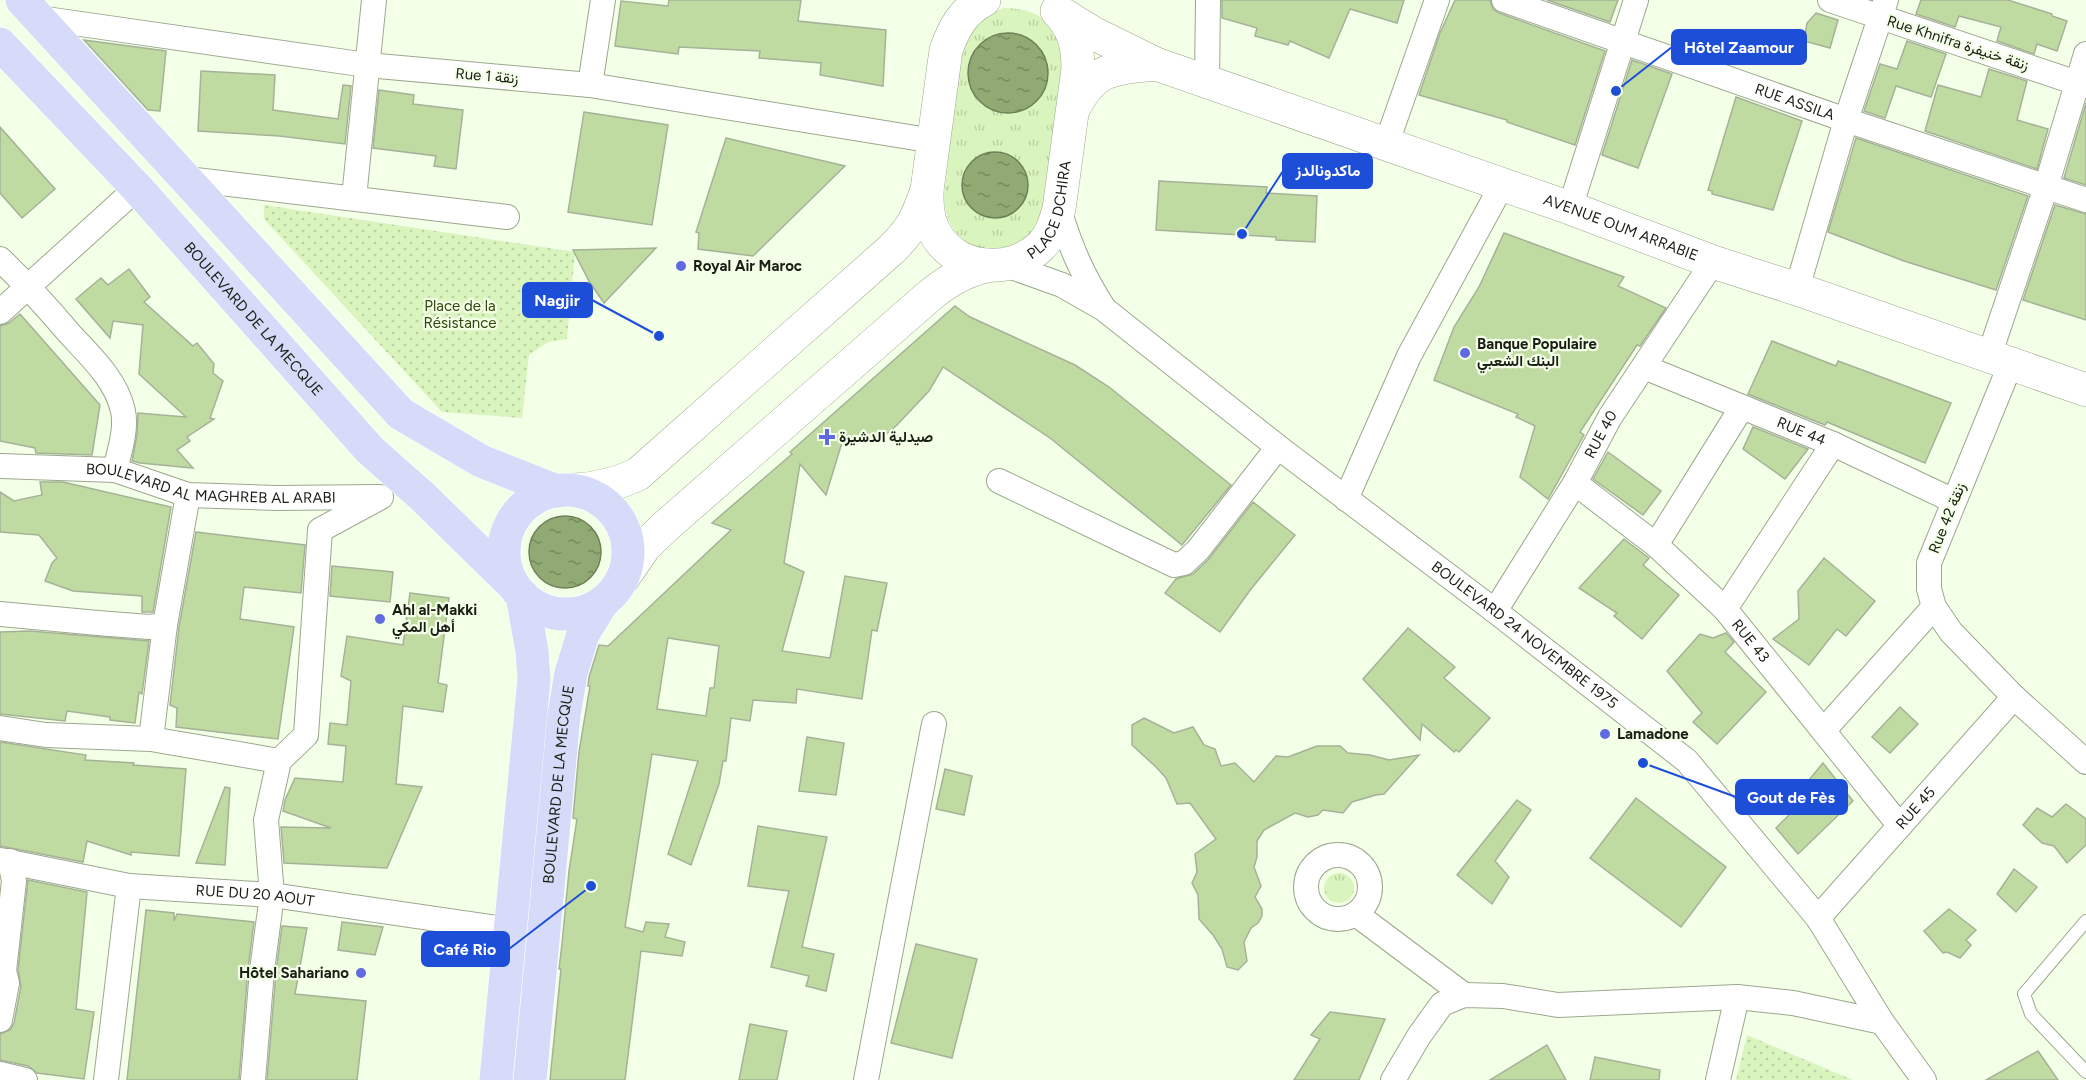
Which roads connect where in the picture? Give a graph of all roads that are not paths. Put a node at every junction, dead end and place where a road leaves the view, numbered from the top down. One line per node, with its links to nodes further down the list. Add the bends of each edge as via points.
1 (374, 0): 16 (street)
2 (603, 0): 19 (street)
3 (1208, 0): 17 (street)
4 (1437, 0): 23 (street)
5 (1504, 0): 12 (street, RUE ASSILA)
6 (1636, 0): 12 (street)
7 (1830, 0): 11 (street, Rue Khnifra زنقة خنيفرة)
8 (976, 2): 22 (street, via 953,30 946,50)
9 (1046, 3): 15 (street, AVENUE OUM ARRABIE); 20 (street, PLACE DCHIRA, via 1072,29 1078,48)
10 (30, 9): 16 (street, Rue 1 زنقة); 24 (main road)
11 (1884, 9): 18 (street, Rue Khnifra زنقة خنيفرة); 21 (street)
12 (1623, 40): 21 (street, RUE ASSILA); 31 (street)
13 (0, 44): 27 (main road, BOULEVARD DE LA MECQUE)
14 (2086, 54): 18 (street, Rue 42 زنقة)
15 (1156, 64): 17 (street, AVENUE OUM ARRABIE); 20 (street, AVENUE OUM ARRABIE, via 1107,72 1092,80)
16 (367, 65): 19 (street, Rue 1 زنقة); 29 (street)
17 (1207, 81): 23 (street, AVENUE OUM ARRABIE)
18 (2081, 84): 26 (street, Rue 42 زنقة)
19 (590, 85): 22 (street, Rue 1 زنقة)
20 (1073, 110): 32 (street, PLACE DCHIRA)
21 (1846, 120): 26 (street, RUE ASSILA); 38 (street)
22 (934, 141): 28 (street)
23 (1386, 145): 25 (street, AVENUE OUM ARRABIE)
24 (187, 179): 29 (street); 51 (main road, via 401,414 481,461)
25 (1502, 185): 31 (street, AVENUE OUM ARRABIE); 55 (street, via 1409,356)
26 (2046, 187): 30 (street, RUE ASSILA); 41 (street, Rue 42 زنقة)
27 (137, 188): 37 (street); 53 (main road, BOULEVARD DE LA MECQUE, via 370,450)
28 (927, 190): 36 (street, via 927,212 934,232 947,248 965,260); 51 (street, via 909,232 639,474 608,486)
29 (354, 198): 33 (street)
30 (2086, 200)
31 (1570, 208): 35 (street, AVENUE OUM ARRABIE)
32 (1059, 209): 36 (street, PLACE DCHIRA, via 1053,229 1041,245 1026,258); 39 (street, BOULEVARD 24 NOVEMBRE 1975, via 1068,243)
33 (507, 217)
34 (0, 259): 37 (street)
35 (1713, 262): 38 (street, AVENUE OUM ARRABIE); 42 (street, RUE 40)
36 (996, 265): 39 (street, BOULEVARD 24 NOVEMBRE 1975, via 1062,285); 58 (street, PLACE DCHIRA, via 965,272 928,297 645,546)
37 (28, 286): 40 (street); 48 (street, via 117,393 124,413 123,440)
38 (1797, 289): 41 (street, AVENUE OUM ARRABIE)
39 (1104, 309): 46 (street, BOULEVARD 24 NOVEMBRE 1975)
40 (0, 312)
41 (2000, 360): 43 (street, AVENUE OUM ARRABIE); 56 (street, Rue 42 زنقة)
42 (1644, 367): 44 (street, RUE 44); 50 (street, RUE 40, via 1610,417)
43 (2086, 390)
44 (1742, 407): 45 (street, RUE 44); 57 (street)
45 (1833, 444): 56 (street, RUE 44); 62 (street)
46 (1278, 447): 49 (street, via 1198,550 1184,563 1174,565); 55 (street, BOULEVARD 24 NOVEMBRE 1975)
47 (0, 466): 48 (street, BOULEVARD AL MAGHREB AL ARABI)
48 (115, 470): 52 (street, BOULEVARD AL MAGHREB AL ARABI)
49 (999, 481)
50 (1575, 483): 57 (street, RUE 43); 63 (street, RUE 40)
51 (565, 491): 58 (main road, via 590,494 616,514 628,545); 59 (main road, via 537,497 521,510 510,527 504,546 506,566)
52 (188, 495): 54 (street, BOULEVARD AL MAGHREB AL ARABI); 65 (street)
53 (422, 496): 54 (street, BOULEVARD AL MAGHREB AL ARABI); 59 (main road, BOULEVARD DE LA MECQUE)
54 (381, 497): 71 (street, via 320,530 306,735)
55 (1346, 499): 63 (street, BOULEVARD 24 NOVEMBRE 1975)
56 (1954, 501): 61 (street, Rue 42 زنقة, via 1929,563)
57 (1656, 544): 62 (street, RUE 43)
58 (623, 578): 60 (main road)
59 (518, 590): 60 (main road, via 535,606 552,613 586,611); 80 (main road, via 534,679)
60 (602, 603): 91 (main road, BOULEVARD DE LA MECQUE, via 584,634 571,673 564,715)
61 (1934, 607): 66 (street, Rue 42 زنقة, via 1951,632); 69 (street)
62 (1725, 609): 69 (street, RUE 43)
63 (1495, 610): 78 (street, BOULEVARD 24 NOVEMBRE 1975, via 1687,761)
64 (0, 614): 65 (street, via 98,624)
65 (165, 625): 70 (street)
66 (2014, 697): 72 (street, Rue 42 زنقة); 73 (street, RUE 45)
67 (934, 724): 92 (street)
68 (0, 728): 70 (street, via 46,735)
69 (1824, 730): 73 (street, RUE 43)
70 (151, 739): 71 (street)
71 (279, 761): 76 (street, via 266,820)
72 (2086, 762)
73 (1900, 826): 78 (street, RUE 45)
74 (5, 861): 75 (street, RUE DU 20 AOUT); 83 (street, via 14,881 4,970 7,983)
75 (129, 886): 76 (street, RUE DU 20 AOUT); 88 (street)
76 (272, 895): 80 (street, RUE DU 20 AOUT); 89 (street)
77 (1356, 914): 81 (street)
78 (1818, 918): 84 (street, BOULEVARD 24 NOVEMBRE 1975)
79 (2086, 921): 85 (lane, via 2024,994 2031,1014)
80 (511, 930): 90 (main road)
81 (1464, 995): 82 (street, via 1503,996 1558,1005); 93 (street, via 1442,1004)
82 (1737, 997): 84 (street, via 1792,1003); 94 (street)
83 (0, 1020)
84 (1882, 1022): 95 (street, BOULEVARD 24 NOVEMBRE 1975)
85 (2086, 1072)
86 (0, 1074): 87 (street)
87 (25, 1080)
88 (106, 1080)
89 (252, 1080)
90 (496, 1080)
91 (530, 1080)
92 (866, 1080)
93 (1393, 1080)
94 (1718, 1080)
95 (1924, 1080)

